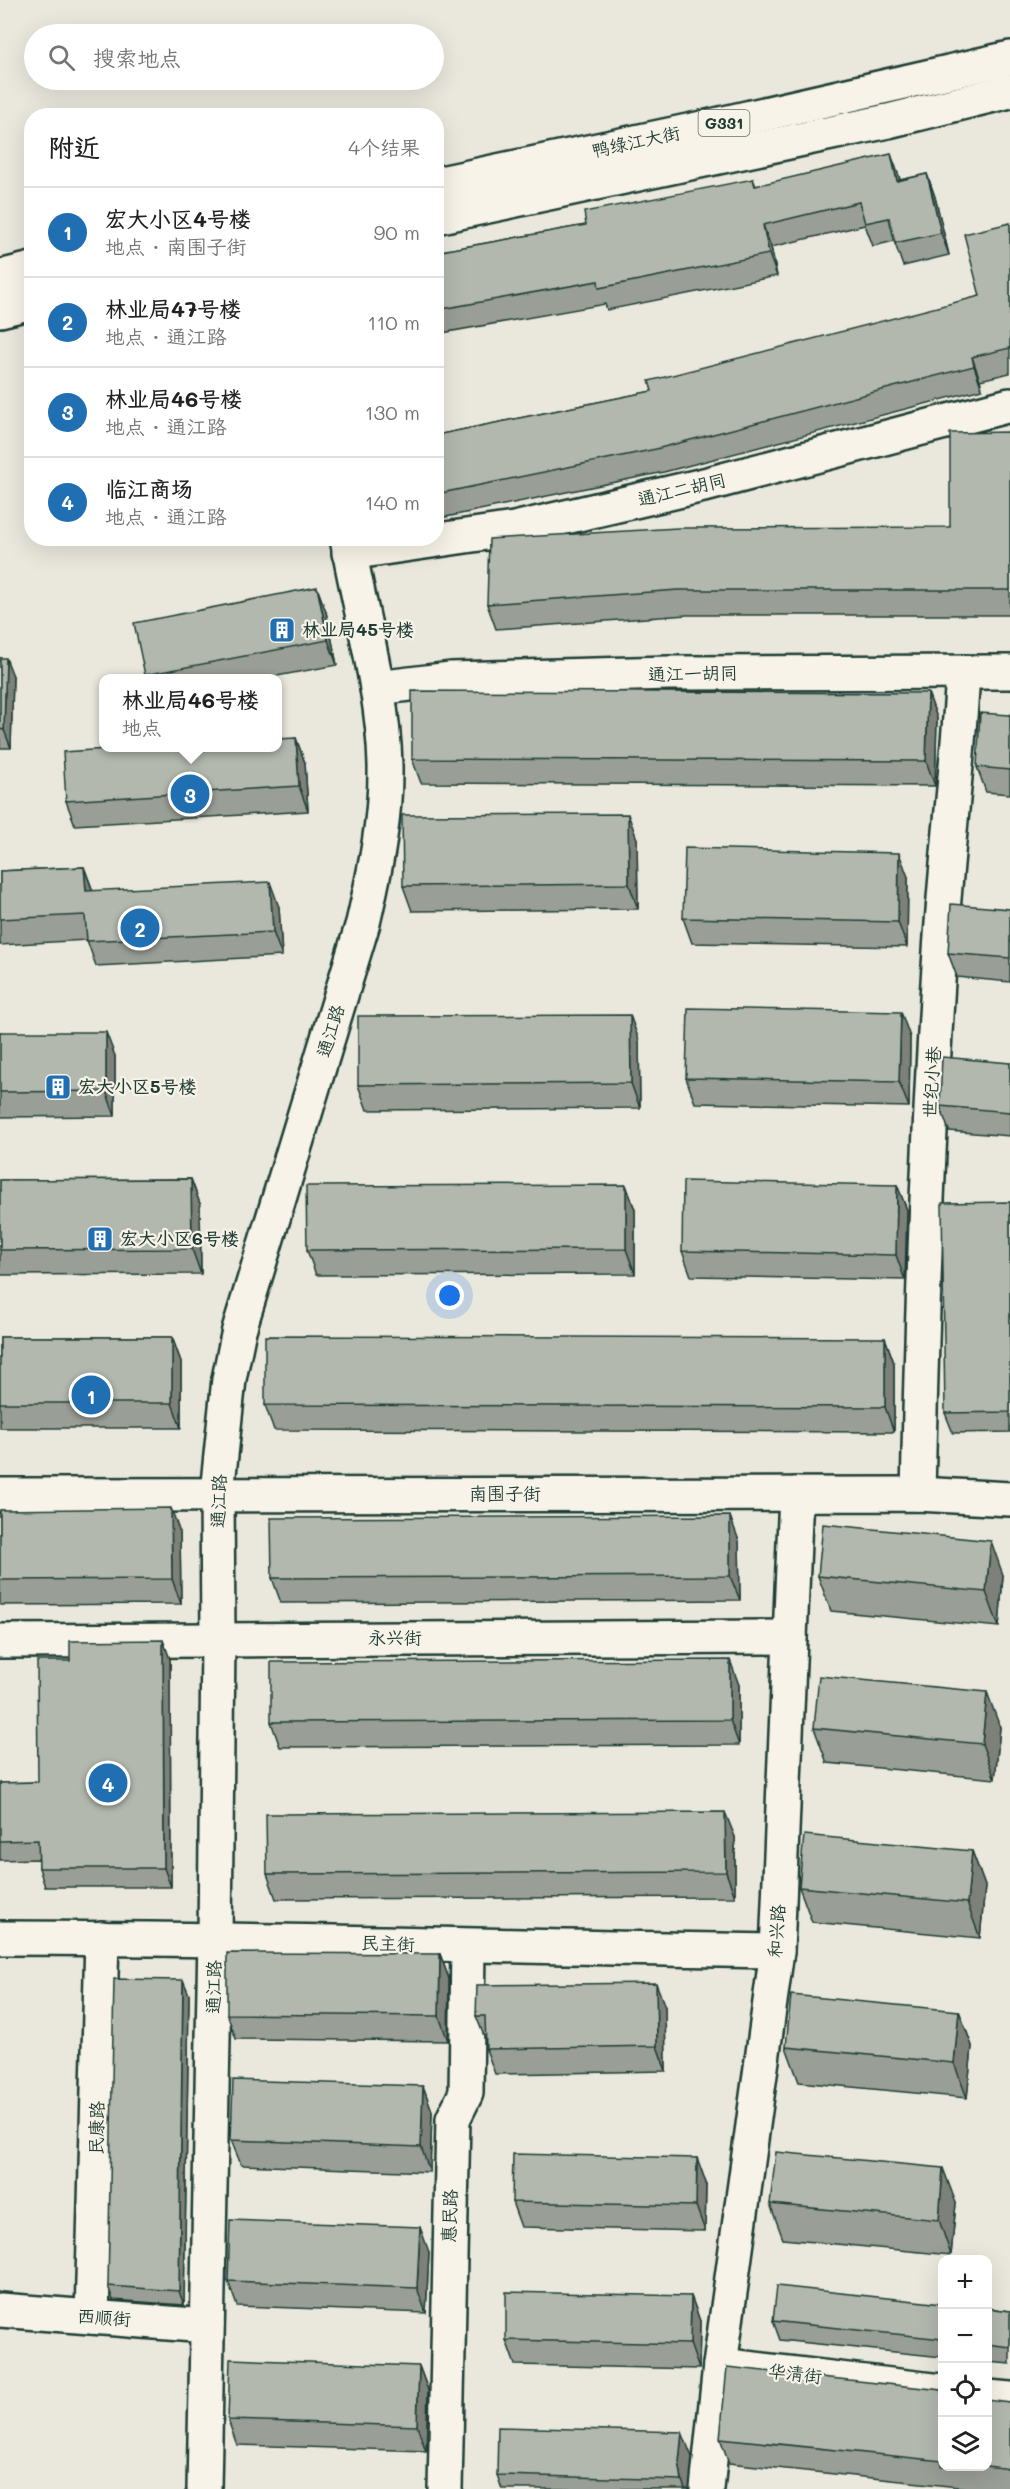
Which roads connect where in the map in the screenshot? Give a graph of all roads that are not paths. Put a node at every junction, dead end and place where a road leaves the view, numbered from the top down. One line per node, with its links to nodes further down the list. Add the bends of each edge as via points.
1 (1010, 58): 3 (main road, 鸭绿江大街 / G331)
2 (1010, 91): 4 (main road, 鸭绿江大街 / G331, via 876,124)
3 (444, 182)
4 (444, 215)
5 (24, 271): 6 (main road)
6 (0, 277)
7 (24, 305): 8 (main road)
8 (0, 310)
9 (1010, 405): 10 (main road, 通江二胡同, via 708,484 514,529)
10 (444, 536)
11 (348, 546): 14 (main road, 通江路)
12 (963, 672): 13 (main road, 通江一胡同); 14 (main road, 通江一胡同, via 669,673 451,679); 17 (main road, 世纪小巷, via 927,1155)
13 (1010, 672)
14 (377, 688): 15 (main road, 通江路, via 385,764 378,860 363,923 239,1330 229,1379)
15 (217, 1493): 16 (main road, 南围子街); 18 (main road, 南围子街); 21 (main road, 通江路)
16 (796, 1494): 17 (main road, 南围子街); 20 (main road, 和兴路)
17 (918, 1494): 19 (main road, 南围子街)
18 (0, 1496)
19 (1010, 1499)
20 (790, 1637): 21 (main road, 永兴街); 27 (main road, 和兴路)
21 (218, 1639): 22 (main road, 永兴街); 25 (main road, 通江路)
22 (0, 1641)
23 (0, 1938): 24 (main road, 民主街)
24 (102, 1938): 25 (main road, 民主街); 29 (main road, 民康路)
25 (215, 1938): 26 (main road, 民主街); 30 (main road, 通江路)
26 (468, 1946): 27 (main road, 民主街); 36 (main road, 惠民路, via 466,2093 453,2119)
27 (777, 1951): 31 (main road, 和兴路)
28 (0, 2310): 29 (main road, 西顺街)
29 (92, 2317): 30 (main road, 西顺街)
30 (207, 2326): 35 (main road, 通江路)
31 (720, 2365): 32 (main road, 华清街); 37 (main road, 和兴路)
32 (938, 2391)
33 (992, 2397): 34 (main road)
34 (1010, 2399)
35 (204, 2489)
36 (445, 2489)
37 (707, 2489)

